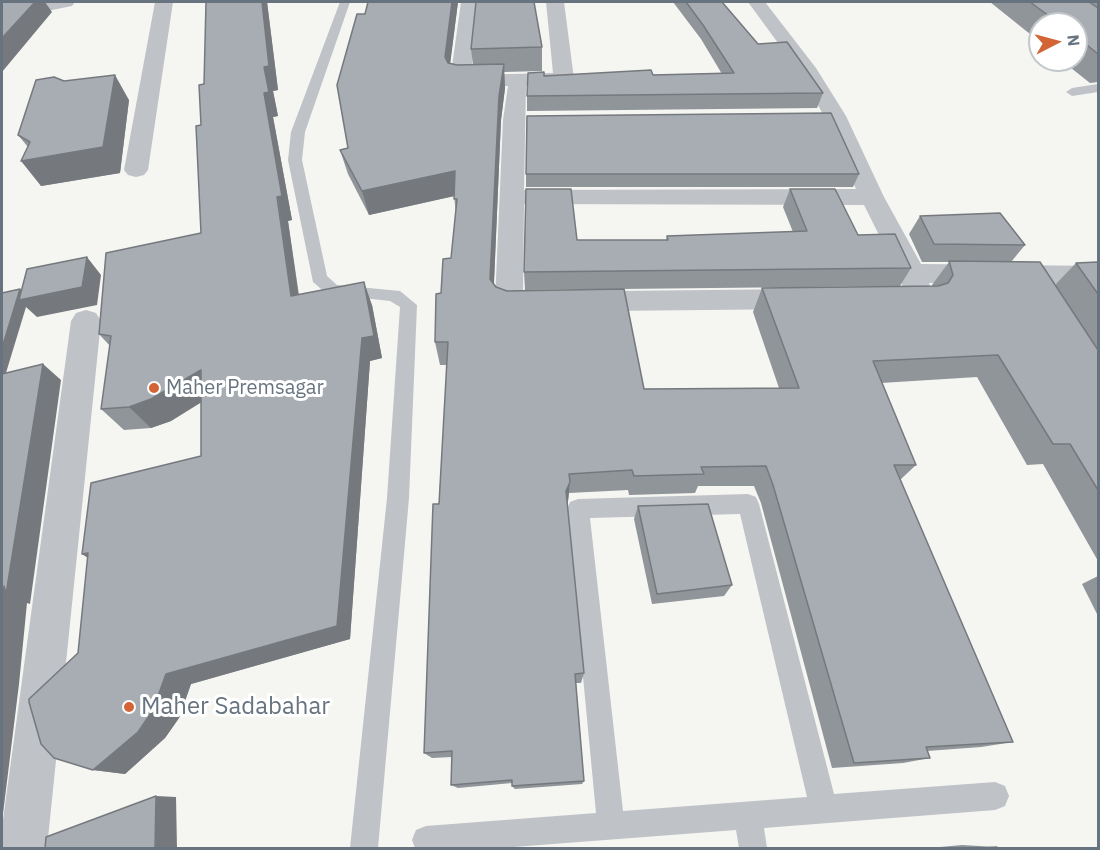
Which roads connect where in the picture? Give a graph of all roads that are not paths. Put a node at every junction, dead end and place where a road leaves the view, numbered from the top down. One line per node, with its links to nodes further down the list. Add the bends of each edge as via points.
1 (62, 2): 7 (street)
2 (164, 2): 10 (street)
3 (345, 2): 31 (lane, via 298,132 295,160 319,278 333,290 394,295 409,305 398,498)
4 (469, 2): 5 (street, via 460,81 564,79)
5 (555, 2)
6 (757, 2): 13 (street, via 809,72)
7 (2, 15)
8 (517, 88): 17 (street, via 526,120)
9 (1098, 88): 12 (lane)
10 (150, 89): 11 (street); 15 (street)
11 (127, 91)
12 (1072, 92)
13 (835, 116): 14 (street); 16 (street)
14 (811, 117)
15 (136, 170)
16 (872, 197): 17 (street); 18 (street)
17 (513, 198): 22 (street, via 509,302)
18 (912, 273): 19 (street); 21 (street, via 920,298)
19 (1028, 274): 20 (street); 23 (street)
20 (1098, 275)
21 (861, 298)
22 (826, 299)
23 (1047, 304)
24 (86, 321): 30 (street)
25 (995, 796): 26 (lane)
26 (824, 809): 27 (lane); 28 (lane, via 747,504 578,509)
27 (748, 815): 28 (lane); 32 (lane)
28 (611, 826): 29 (lane)
29 (426, 840)
30 (23, 849)
31 (364, 849)
32 (753, 849)

